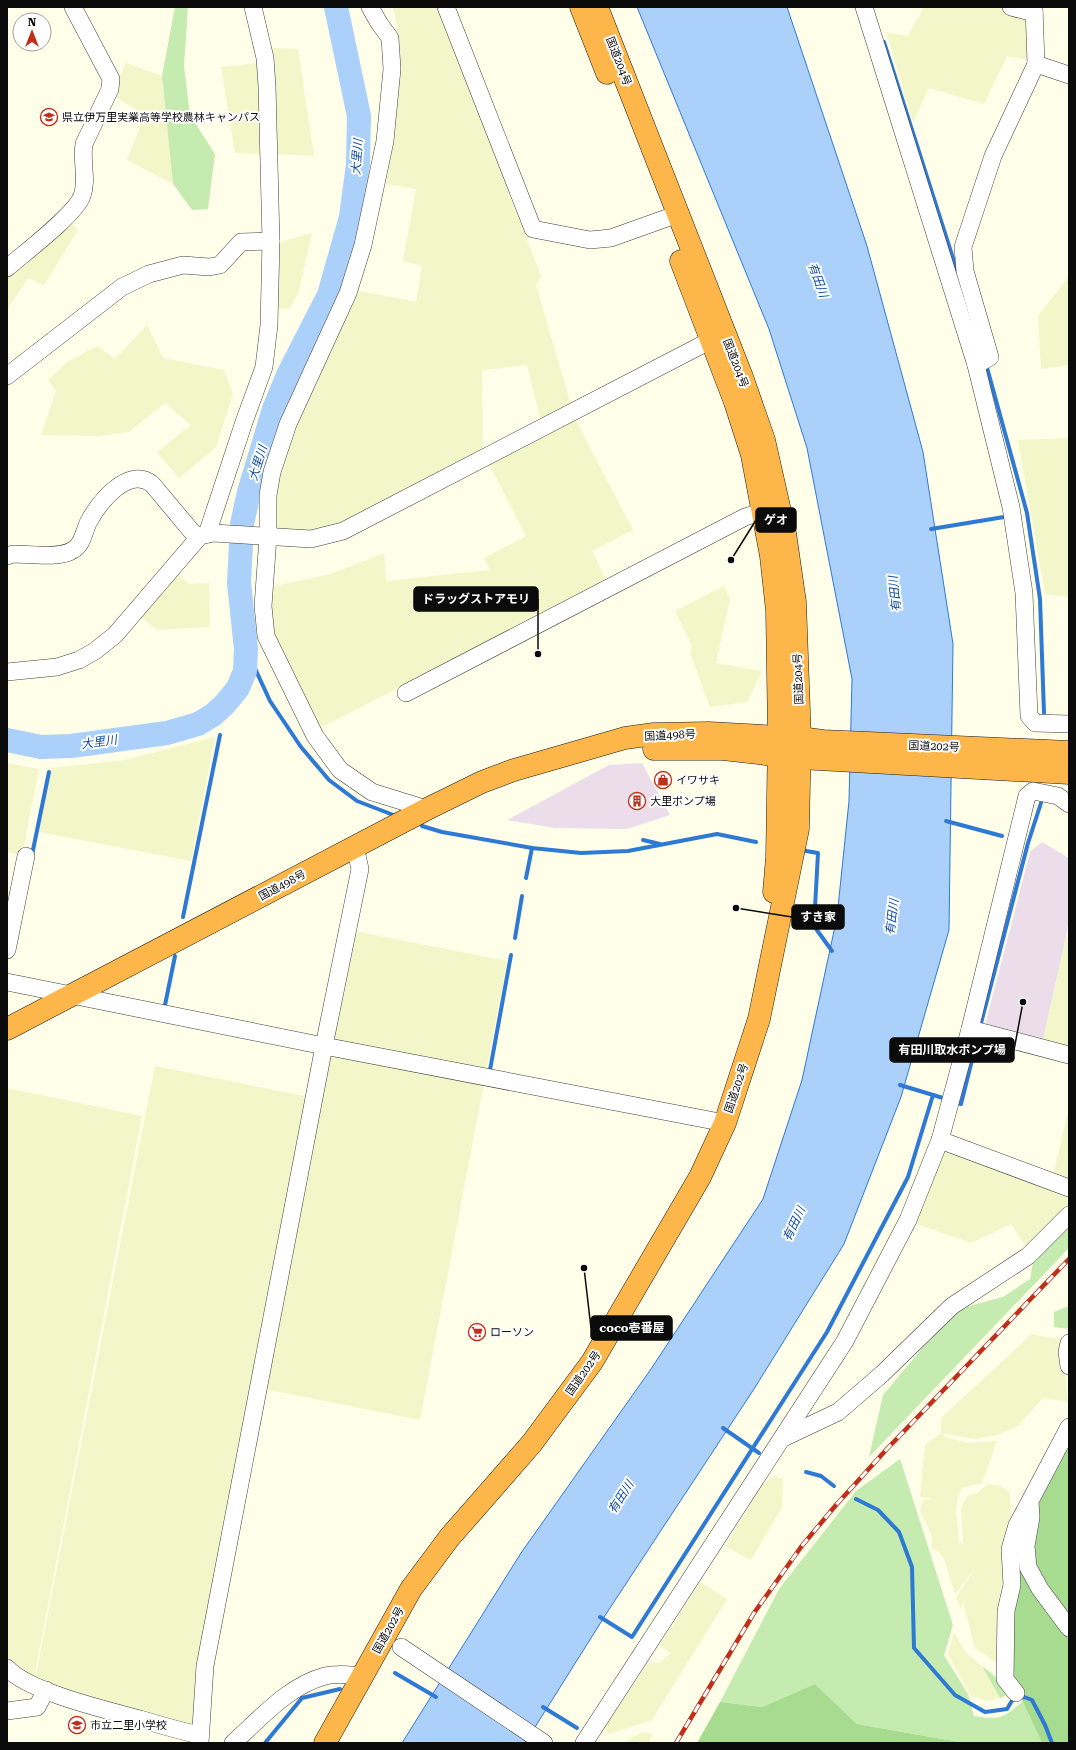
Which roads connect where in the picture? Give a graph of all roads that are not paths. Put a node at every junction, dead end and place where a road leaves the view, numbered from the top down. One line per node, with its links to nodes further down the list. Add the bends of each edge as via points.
1 (73, 7): 16 (street, via 111,79 110,89 84,144 82,153 85,180 82,196 75,209)
2 (253, 7): 13 (street, via 265,58)
3 (370, 7): 22 (street, via 390,38 392,69 385,141 363,245 348,293 288,424 272,472 268,495)
4 (446, 7): 12 (street, via 533,229 590,240 611,238)
5 (581, 7): 12 (highway, 国道204号)
6 (597, 7): 12 (highway, 国道204号)
7 (864, 7): 14 (street)
8 (1011, 7): 9 (street)
9 (1034, 10): 10 (street)
10 (1036, 64): 11 (street); 15 (street, via 993,156)
11 (1069, 75)
12 (671, 216): 17 (highway, 国道204号)
13 (271, 241): 19 (street, via 241,242 220,266 183,265 149,274 122,287); 21 (street, via 269,325 264,367)
14 (939, 246): 15 (street); 18 (street)
15 (963, 247): 18 (street, via 965,271)
16 (7, 268)
17 (718, 336): 20 (highway, 国道204号, via 735,402); 22 (street, via 343,531 312,539)
18 (983, 361): 26 (street, via 1014,523 1024,593 1029,716 1035,723)
19 (7, 376)
20 (772, 509): 25 (street, via 744,517); 27 (highway, 国道204号, via 771,556 777,612); 28 (highway, 国道204号, via 785,533 795,602)
21 (206, 534): 22 (street); 23 (street, via 193,533 152,484 147,480 136,480 123,482 113,489 89,521 75,550 67,554); 24 (street, via 115,636 95,651 79,660 57,667)
22 (268, 538): 33 (street, via 263,606 266,636 315,736 340,770 372,792)
23 (7, 556)
24 (7, 672)
25 (406, 692)
26 (1069, 724)
27 (778, 746): 28 (highway, 国道202号); 33 (highway, 国道498号, via 709,733 654,734 625,738 514,770 482,782); 37 (highway, 国道202号, via 776,857)
28 (800, 748): 29 (highway, 国道202号); 37 (highway, 国道202号, via 798,830)
29 (823, 750): 30 (highway, 国道202号); 31 (highway, 国道202号)
30 (1069, 752)
31 (1069, 773)
32 (1069, 804): 41 (street, via 1058,796 1033,791 1027,796)
33 (427, 809): 34 (highway, 国道498号)
34 (355, 847): 39 (highway, 国道498号); 42 (street, via 360,869)
35 (26, 856): 36 (street)
36 (7, 950)
37 (769, 964): 44 (highway, 国道202号, via 759,1019)
38 (7, 982): 39 (street)
39 (73, 995): 40 (highway, 国道498号); 42 (street)
40 (7, 1029)
41 (976, 1031): 43 (street); 45 (street)
42 (324, 1046): 44 (street); 60 (street, via 205,1666)
43 (1069, 1055)
44 (725, 1123): 56 (highway, 国道202号, via 700,1177 592,1362 532,1443 449,1538 411,1589)
45 (940, 1140): 46 (street); 51 (street, via 908,1220 845,1341)
46 (1069, 1188)
47 (1069, 1215): 51 (street, via 1028,1256 952,1306 882,1374 838,1412)
48 (1069, 1343): 49 (street)
49 (1069, 1366)
50 (1069, 1427): 52 (street)
51 (782, 1439): 64 (street)
52 (1030, 1501): 53 (street, via 1031,1517 1026,1546 1028,1567 1040,1590); 58 (street, via 1017,1525 1010,1549 1012,1585 1006,1611 1005,1679)
53 (1069, 1628)
54 (401, 1646): 63 (street)
55 (7, 1668): 57 (street, via 21,1680)
56 (362, 1676): 61 (street, via 325,1676 301,1686 279,1700); 62 (highway, 国道202号)
57 (46, 1690): 59 (street, via 37,1707); 60 (street)
58 (1016, 1693)
59 (7, 1711)
60 (200, 1739)
61 (233, 1743)
62 (325, 1743)
63 (544, 1743)
64 (584, 1743)

